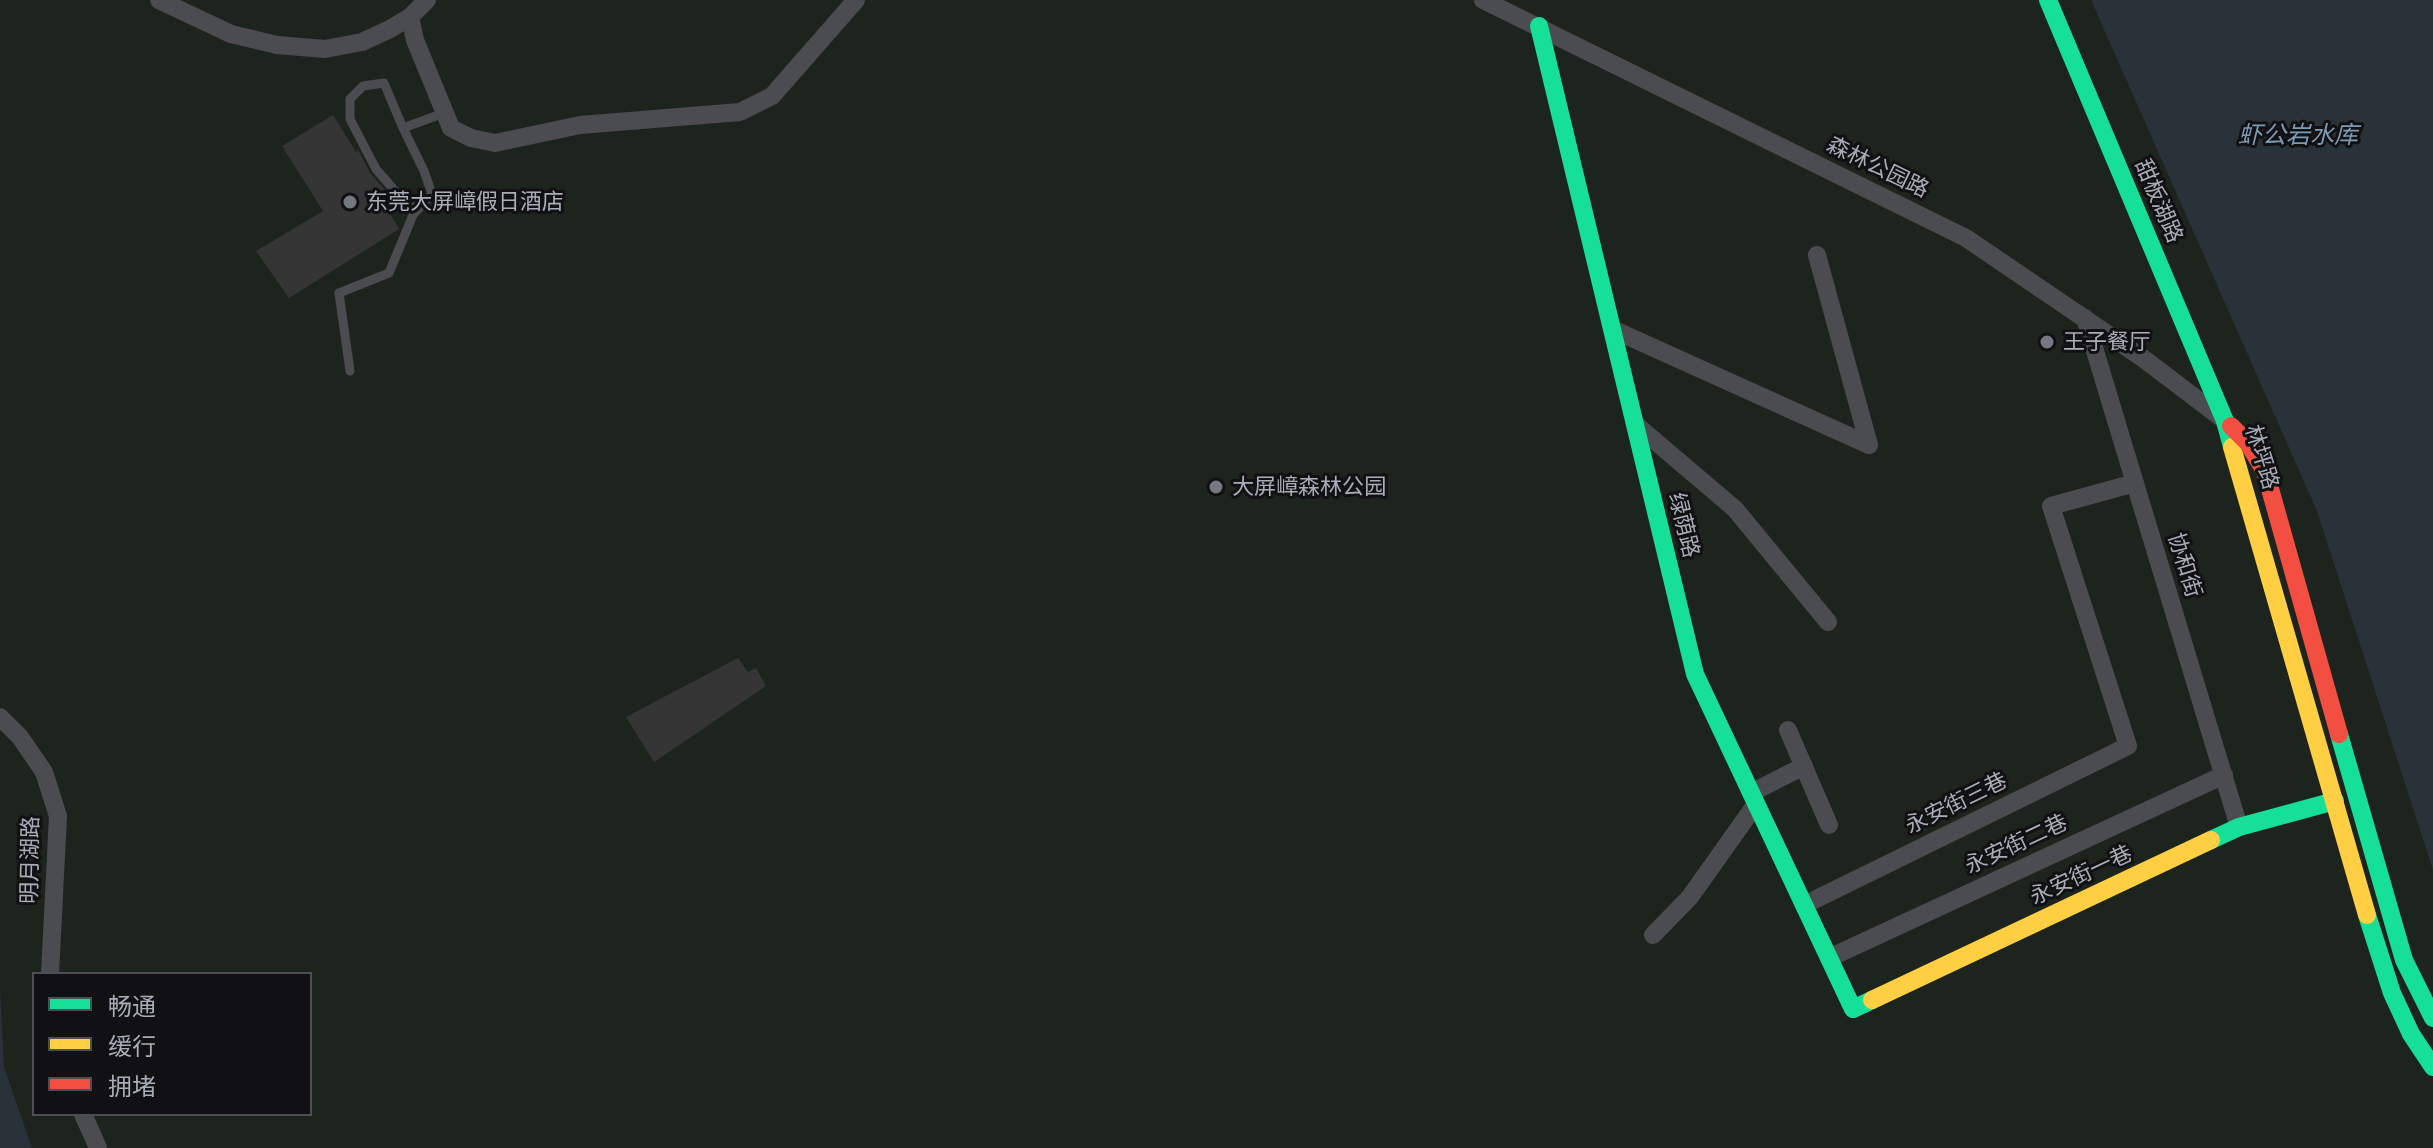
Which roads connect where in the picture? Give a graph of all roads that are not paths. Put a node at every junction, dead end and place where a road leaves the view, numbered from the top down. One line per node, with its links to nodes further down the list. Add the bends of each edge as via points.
1 (159, 0): 6 (street, via 231,34 325,49 362,42)
2 (427, 0): 6 (street)
3 (856, 0): 8 (street, via 772,96 740,112 580,125 495,143 451,128)
4 (1483, 0): 7 (street, 森林公园路)
5 (2048, 0): 15 (street, 甜板湖路)
6 (410, 17): 8 (street)
7 (1539, 26): 12 (street, 森林公园路, via 1966,238); 13 (street, 绿荫路)
8 (444, 113): 9 (lane)
9 (403, 128): 10 (lane, via 432,194); 10 (lane, via 384,83 363,86 350,99 350,119 376,169 409,207)
10 (420, 207): 14 (lane, via 389,273 339,293)
11 (1817, 255): 13 (street, via 1869,445)
12 (2085, 318): 15 (street, 森林公园路); 17 (street, 协和街)
13 (1612, 329): 16 (street, 绿荫路)
14 (350, 371)
15 (2225, 421): 24 (street, 林坪路); 32 (street, 林坪路, via 2248,443 2265,471 2391,919 2404,960)
16 (1635, 424): 18 (street, via 1735,509); 23 (street, 绿荫路, via 1695,674)
17 (2135, 483): 22 (street, 协和街); 27 (street, 永安街三巷, via 2051,506 2128,746)
18 (1828, 622)
19 (0, 717): 30 (street, 明月湖路, via 44,772 58,816)
20 (1788, 730): 21 (street)
21 (1804, 766): 23 (street); 25 (street)
22 (2224, 775): 26 (street, 协和街); 29 (street, 永安街二巷)
23 (1754, 798): 27 (street, 绿荫路); 28 (street, via 1690,897)
24 (2335, 801): 26 (street, 永安街一巷); 33 (street, 林坪路, via 2392,993)
25 (1829, 825)
26 (2239, 827): 31 (street, 永安街一巷)
27 (1804, 905): 29 (street, 绿荫路)
28 (1653, 935)
29 (1829, 958): 31 (street, 绿荫路)
30 (50, 972)
31 (1853, 1009)
32 (2433, 1018)
33 (2433, 1067)
34 (84, 1116): 35 (street)
35 (98, 1148)

